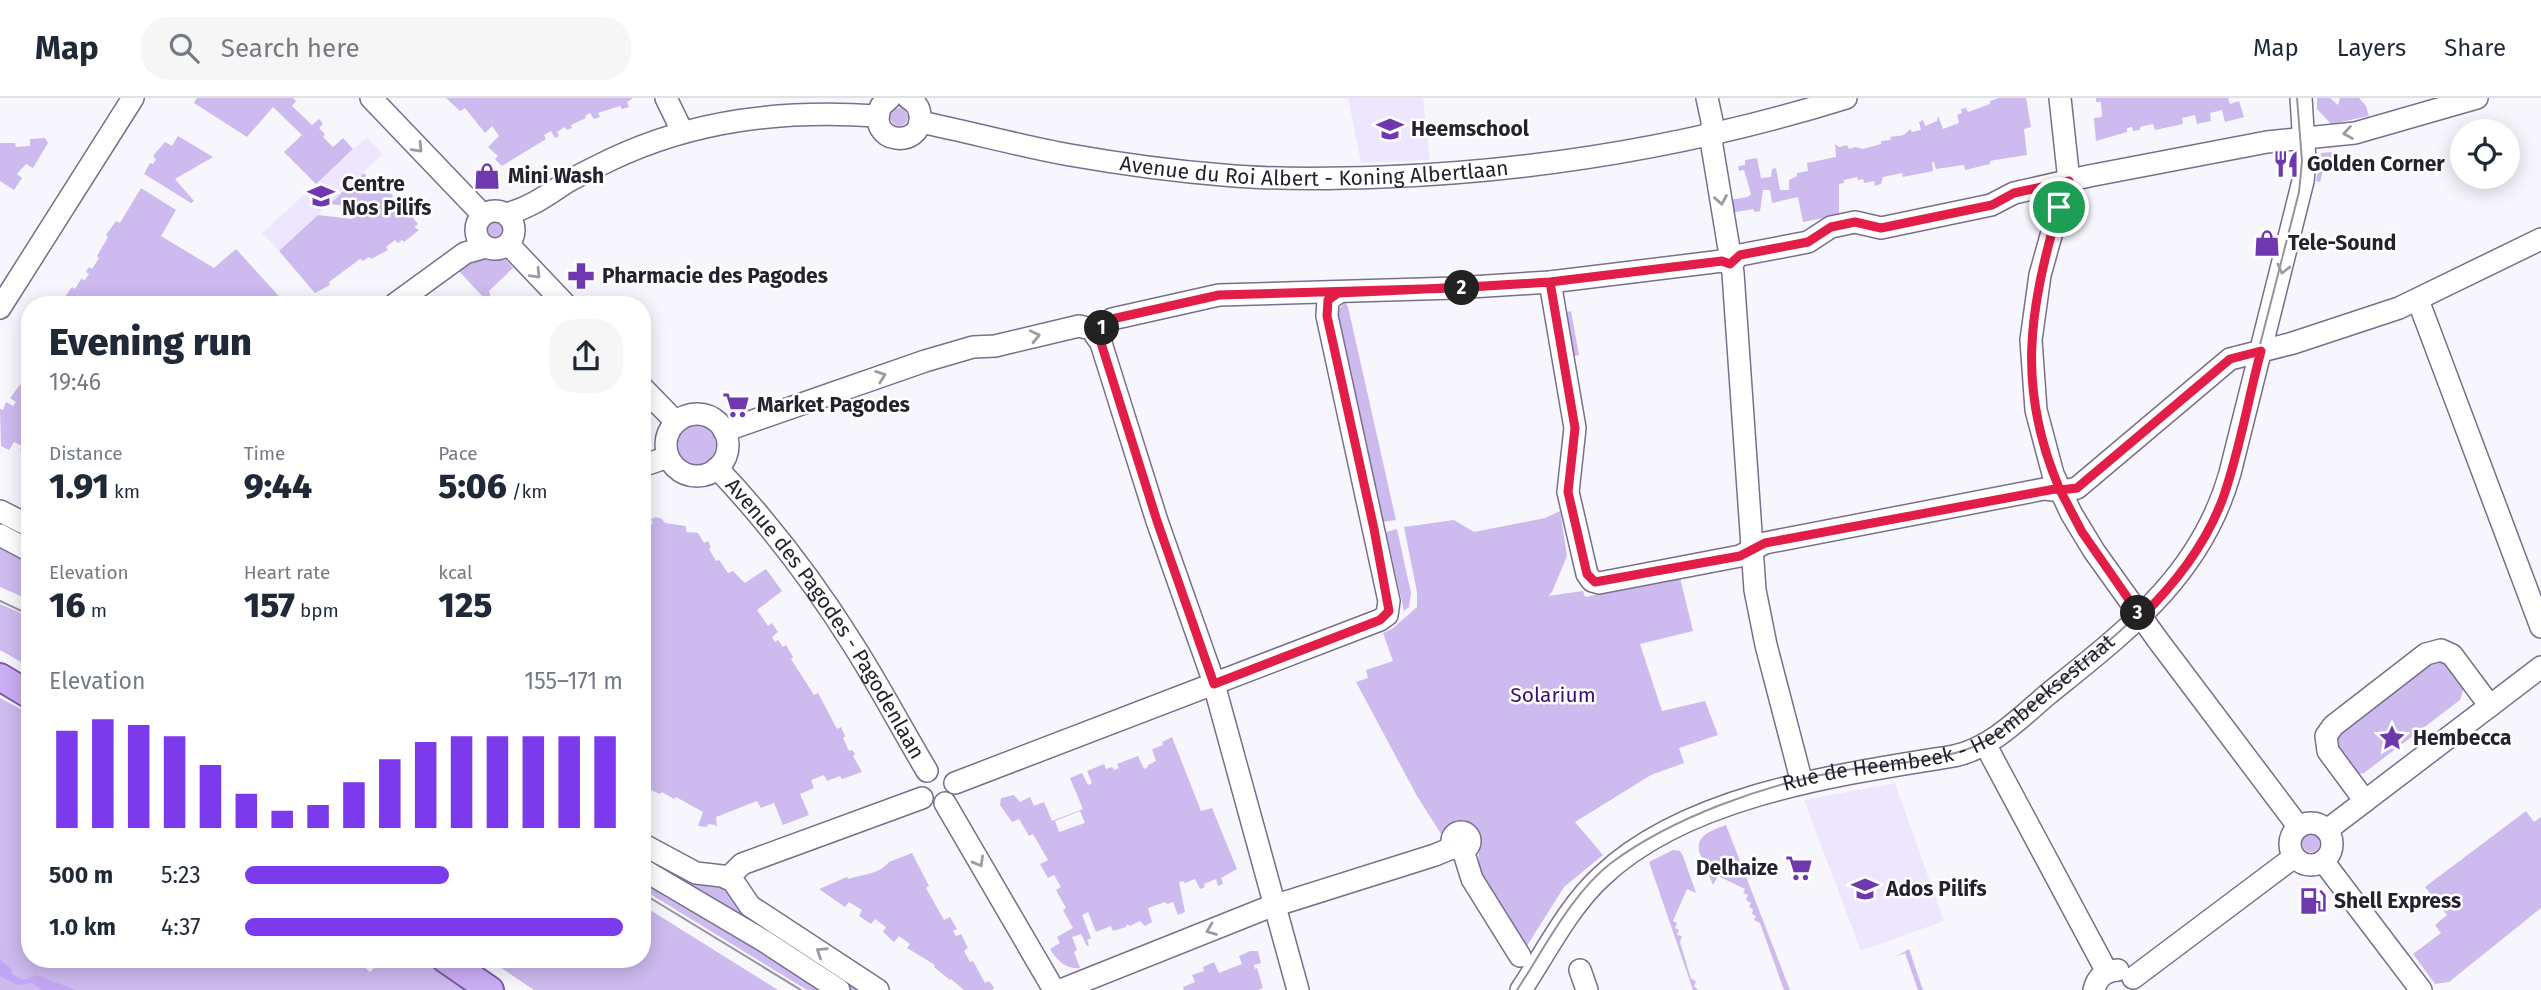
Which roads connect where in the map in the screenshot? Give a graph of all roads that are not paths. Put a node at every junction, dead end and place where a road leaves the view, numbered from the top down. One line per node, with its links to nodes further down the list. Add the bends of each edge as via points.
1 (371, 98): 15 (street, one-way to 15)
2 (666, 98): 10 (street)
3 (1707, 98): 11 (street)
4 (1846, 98): 11 (street, Avenue du Roi Albert - Koning Albertlaan)
5 (2060, 98): 13 (street)
6 (2301, 98): 12 (street, Rue de Heembeek - Heembeeksestraat)
7 (2477, 98): 12 (street, one-way to 12, via 2356,133)
8 (127, 100): 23 (street)
9 (901, 104): 10 (street, Avenue du Roi Albert - Koning Albertlaan, via 771,115); 11 (street, Avenue du Roi Albert - Koning Albertlaan, via 1033,148 1221,175 1286,178 1491,171)
10 (682, 131): 14 (street, Avenue du Roi Albert - Koning Albertlaan, via 570,180)
11 (1711, 136): 17 (street, one-way to 17)
12 (2304, 138): 13 (street); 25 (street, Rue de Heembeek - Heembeeksestraat, one-way to 25, via 2304,181)
13 (2069, 181): 17 (street, via 2014,193 1992,205 1881,228 1855,222 1831,227 1808,242 1740,255); 32 (street, via 2040,275 2031,340 2036,410)
14 (513, 223): 15 (street, via 499,248); 15 (street, via 491,211); 21 (street, one-way to 21)
15 (477, 237): 20 (street)
16 (2541, 239): 22 (street)
17 (1730, 264): 18 (street, via 1722,261); 37 (street)
18 (1550, 282): 19 (street); 37 (street, via 1575,428 1568,497 1587,574 1595,582)
19 (1338, 293): 24 (street, via 1205,298 1112,319 1103,327); 42 (street, via 1328,300 1327,316 1389,611 1380,620)
20 (405, 296)
21 (560, 296)
22 (2418, 300): 25 (street); 39 (street)
23 (0, 308)
24 (1101, 343): 28 (street, one-way to 24, via 973,347 1079,326 1091,329); 42 (street)
25 (2261, 351): 32 (street, via 2230,359 2077,488); 38 (street, Rue de Heembeek - Heembeeksestraat, via 2228,483 2213,521 2179,576)
26 (651, 396): 27 (street)
27 (676, 422): 28 (street, via 688,415 702,415 715,420); 29 (street, via 667,435)
28 (724, 431): 31 (street, Avenue des Pagodes - Pagodenlaan, via 728,447)
29 (668, 457): 30 (street); 31 (street, Avenue des Pagodes - Pagodenlaan, via 679,470 694,476)
30 (651, 463)
31 (718, 468): 46 (street, Avenue des Pagodes - Pagodenlaan, via 825,601)
32 (2060, 490): 37 (street, via 2044,489 1765,543); 38 (street, via 2082,532)
33 (0, 511): 34 (street)
34 (21, 522)
35 (0, 535): 36 (street)
36 (21, 546)
37 (1752, 550): 48 (street, via 1759,615)
38 (2141, 617): 45 (street, Rue de Heembeek - Heembeeksestraat); 52 (street)
39 (2541, 627)
40 (2541, 667): 44 (street)
41 (0, 677): 43 (main road)
42 (1214, 684): 47 (street); 59 (street)
43 (21, 690)
44 (2490, 706): 50 (street); 50 (street, via 2452,655 2441,650 2426,654 2326,736 2328,751)
45 (1985, 744): 48 (street, Rue de Heembeek - Heembeeksestraat, via 1954,756); 63 (street)
46 (927, 771): 47 (street, Avenue des Pagodes - Pagodenlaan, via 944,770); 49 (street, Avenue des Pagodes - Pagodenlaan, via 919,783)
47 (955, 783): 51 (street)
48 (1802, 783): 71 (street, Rue de Heembeek - Heembeeksestraat, via 1700,817 1614,865 1584,896)
49 (922, 797): 51 (street, via 930,804); 58 (street, via 742,864)
50 (2365, 801): 53 (street)
51 (945, 803): 68 (street, one-way to 68)
52 (2298, 826): 53 (street, via 2311,822); 55 (street, via 2290,838)
53 (2327, 830): 56 (street, via 2332,845)
54 (651, 849): 58 (street, via 696,873)
55 (2294, 857): 56 (street, via 2310,865); 64 (street)
56 (2323, 861): 74 (street)
57 (651, 874): 66 (street)
58 (728, 878): 67 (street, one-way to 58, via 750,906)
59 (1275, 906): 60 (street, via 1458,848); 69 (street, one-way to 69); 70 (street)
60 (1520, 956)
61 (457, 968): 65 (main road)
62 (1580, 970): 72 (street)
63 (2107, 972): 64 (street, via 2119,970); 73 (street, via 2099,977)
64 (2135, 984)
65 (490, 990)
66 (839, 990)
67 (878, 990)
68 (1054, 990)
69 (1062, 990)
70 (1298, 990)
71 (1521, 990)
72 (1587, 990)
73 (2094, 990)
74 (2421, 990)

